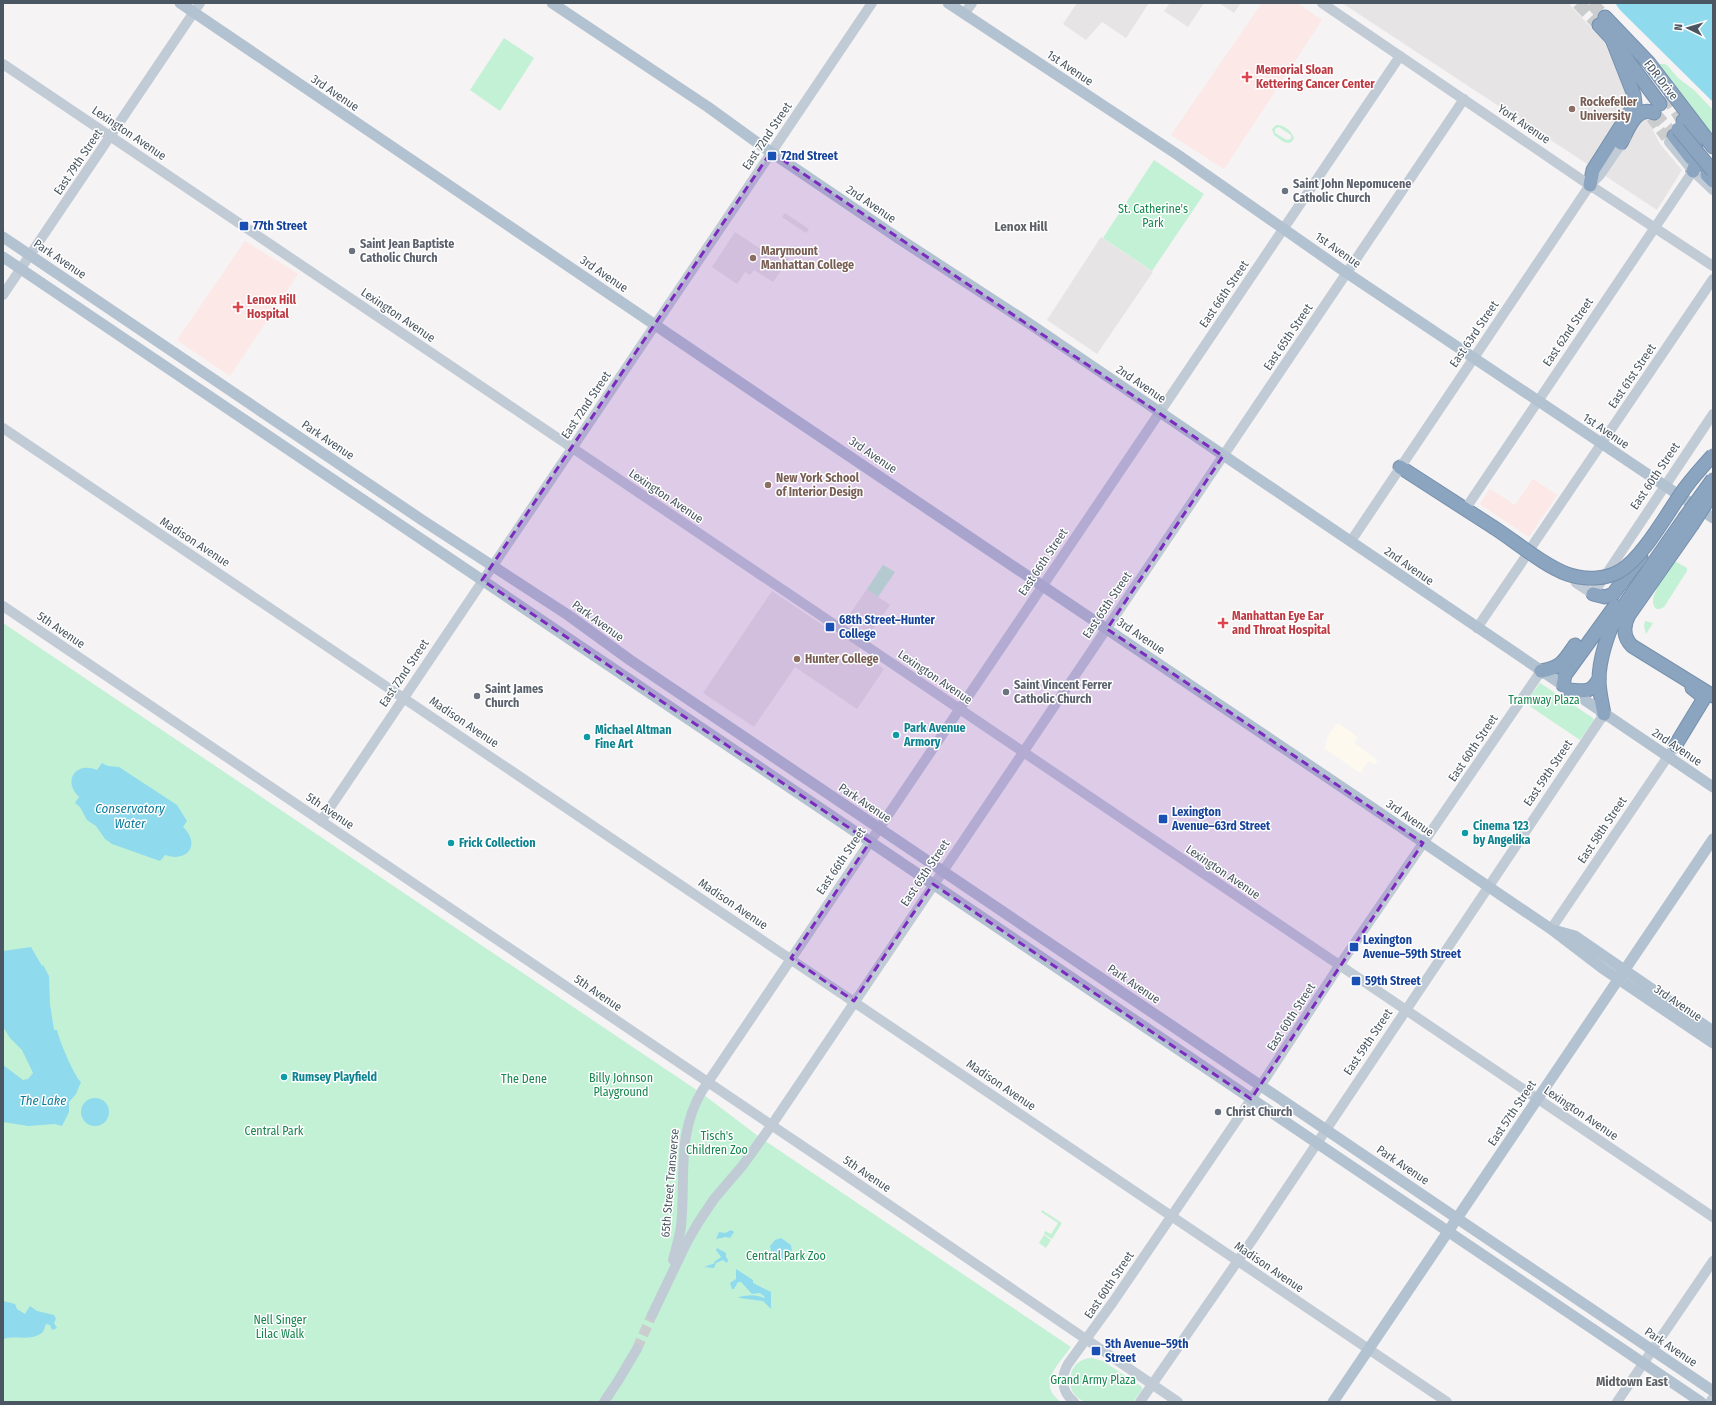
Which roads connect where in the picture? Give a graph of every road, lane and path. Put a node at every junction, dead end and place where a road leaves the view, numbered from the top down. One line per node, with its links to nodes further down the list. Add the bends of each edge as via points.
1 (180, 3): 8 (main road, 3rd Avenue)
2 (200, 3): 8 (main road, East 79th Street)
3 (552, 3): 19 (main road, 2nd Avenue)
4 (872, 3): 19 (main road, East 72nd Street)
5 (948, 3): 9 (main road, 1st Avenue)
6 (972, 3): 9 (main road)
7 (1322, 3): 12 (main road, York Avenue)
8 (194, 12): 16 (main road, East 79th Street); 34 (main road, 3rd Avenue)
9 (964, 14): 25 (main road, 1st Avenue, via 1178,155)
10 (1612, 40): 11 (highway, FDR Drive, via 1602,21); 15 (highway, FDR Drive); 22 (highway, via 1635,102 1593,170)
11 (1634, 47): 15 (highway, via 1645,67); 18 (highway, FDR Drive, via 1650,63)
12 (1400, 56): 14 (main road, York Avenue); 25 (main road, East 66th Street)
13 (3, 64): 16 (main road, Lexington Avenue)
14 (1464, 99): 22 (main road, York Avenue); 31 (main road, East 65th Street)
15 (1658, 108): 17 (highway, via 1639,113)
16 (110, 136): 27 (main road, East 79th Street); 41 (main road, Lexington Avenue)
17 (1621, 143): 22 (main road, East 63rd Street, via 1600,175)
18 (1713, 147)
19 (771, 152): 34 (main road, East 72nd Street); 37 (main road, 2nd Avenue)
20 (1692, 164): 21 (highway); 21 (highway, bridge, via 1676,132); 23 (main road); 24 (main road, East 62nd Street)
21 (1711, 175)
22 (1590, 184): 24 (main road, York Avenue); 35 (main road, East 63rd Street)
23 (1713, 190)
24 (1656, 228): 29 (main road, York Avenue); 36 (main road, East 62nd Street)
25 (1284, 229): 31 (main road, 1st Avenue); 37 (main road, East 66th Street)
26 (3, 237): 27 (main road, Park Avenue)
27 (30, 255): 30 (main road, East 79th Street); 55 (main road, Park Avenue, via 422,520)
28 (3, 257): 30 (main road)
29 (1713, 266)
30 (21, 269): 33 (main road, East 79th Street); 56 (main road)
31 (1347, 272): 35 (main road, 1st Avenue); 43 (main road, East 65th Street)
32 (1713, 279): 40 (main road, East 61st Street)
33 (3, 295)
34 (656, 324): 41 (main road, East 72nd Street); 58 (main road, 3rd Avenue)
35 (1474, 357): 36 (main road, 1st Avenue); 45 (main road, East 63rd Street)
36 (1538, 400): 40 (main road, 1st Avenue); 49 (main road, East 62nd Street)
37 (1160, 412): 43 (main road, 2nd Avenue); 58 (main road, East 66th Street)
38 (1713, 414): 47 (main road, East 60th Street)
39 (3, 428): 69 (main road, Madison Avenue)
40 (1602, 444): 47 (main road, 1st Avenue); 53 (main road, East 61st Street)
41 (572, 448): 55 (main road, East 72nd Street); 70 (main road, Lexington Avenue)
42 (1713, 454): 49 (highway, bridge, via 1685,488 1639,554 1627,567 1612,575 1591,579 1566,574); 50 (highway, bridge)
43 (1223, 456): 52 (main road, 2nd Avenue); 63 (main road, East 65th Street)
44 (1713, 460): 50 (highway)
45 (1400, 467): 49 (highway); 52 (main road, East 63rd Street)
46 (1713, 479): 50 (highway, bridge)
47 (1664, 486): 51 (main road, 1st Avenue); 59 (main road, East 60th Street)
48 (1713, 492): 65 (highway, bridge, via 1626,621 1627,641)
49 (1466, 508)
50 (1678, 515): 59 (highway, via 1617,591 1605,597); 61 (highway); 66 (highway, via 1616,618 1608,638)
51 (1713, 518)
52 (1351, 541): 62 (main road, 2nd Avenue)
53 (1532, 546)
54 (1526, 556): 62 (main road)
55 (493, 565): 56 (main road, East 72nd Street); 76 (main road, Park Avenue)
56 (482, 580): 69 (main road, East 72nd Street); 78 (main road)
57 (1576, 583): 59 (main road)
58 (1043, 586): 63 (main road, 3rd Avenue); 70 (main road, East 66th Street)
59 (1593, 594)
60 (3, 606): 75 (main road, 5th Avenue)
61 (1610, 613): 64 (highway, via 1586,632 1560,665 1554,669); 67 (highway, via 1565,675)
62 (1478, 628): 64 (main road, 2nd Avenue)
63 (1107, 629): 73 (main road, East 65th Street); 79 (main road, 3rd Avenue)
64 (1541, 671): 67 (main road, 2nd Avenue); 79 (main road, East 60th Street)
65 (1673, 671): 68 (highway); 72 (highway, via 1703,698)
66 (1599, 680): 67 (highway, via 1589,690); 71 (highway)
67 (1566, 688): 71 (main road, 2nd Avenue)
68 (1713, 696)
69 (404, 697): 75 (main road, East 72nd Street); 85 (main road, Madison Avenue)
70 (959, 709): 73 (main road, Lexington Avenue); 76 (main road, East 66th Street)
71 (1604, 714): 72 (main road, 2nd Avenue); 82 (main road, East 59th Street)
72 (1672, 751): 74 (main road, 2nd Avenue); 83 (main road, East 58th Street)
73 (1023, 753): 80 (main road, East 65th Street); 86 (main road, Lexington Avenue)
74 (1713, 787)
75 (321, 821): 93 (main road, 5th Avenue)
76 (879, 828): 78 (main road, East 66th Street); 80 (main road, Park Avenue)
77 (1713, 838): 88 (main road, East 57th Street)
78 (870, 842): 81 (main road); 85 (main road, East 66th Street)
79 (1423, 843): 82 (main road, 3rd Avenue); 86 (main road, East 60th Street)
80 (942, 870): 81 (main road, East 65th Street); 94 (main road, Park Avenue)
81 (933, 884): 89 (main road, East 65th Street); 95 (main road)
82 (1488, 887): 83 (main road, 3rd Avenue); 90 (main road, East 59th Street)
83 (1551, 929): 84 (main road, 3rd Avenue, via 1575,936); 87 (main road, 3rd Avenue)
84 (1592, 948): 87 (main road); 88 (main road, 3rd Avenue)
85 (791, 958): 89 (main road, Madison Avenue); 93 (main road, East 66th Street)
86 (1340, 966): 90 (main road, Lexington Avenue); 94 (main road, East 60th Street)
87 (1602, 968): 88 (main road, 3rd Avenue)
88 (1621, 974): 91 (main road, 3rd Avenue); 92 (main road, 3rd Avenue); 96 (main road, East 57th Street)
89 (854, 1001): 97 (main road, East 65th Street); 100 (main road, Madison Avenue)
90 (1405, 1010): 96 (main road, Lexington Avenue); 98 (main road, East 59th Street)
91 (1713, 1031)
92 (1713, 1043)
93 (707, 1083): 97 (main road, 5th Avenue); 106 (main road, 65th Street Transverse, via 691,1115 686,1135 680,1234)
94 (1261, 1085): 95 (main road, East 60th Street); 98 (main road, Park Avenue)
95 (1251, 1099): 99 (main road); 100 (main road, East 60th Street)
96 (1537, 1099): 101 (main road, Lexington Avenue); 102 (main road, East 57th Street)
97 (771, 1126): 106 (main road, 65th Street Transverse, via 714,1199 692,1232); 108 (main road, 5th Avenue)
98 (1326, 1129): 99 (main road, East 59th Street); 102 (main road, Park Avenue)
99 (1316, 1143): 103 (main road); 104 (main road, East 59th Street)
100 (1171, 1216): 104 (main road, Madison Avenue); 108 (main road, East 60th Street)
101 (1713, 1217)
102 (1457, 1218): 103 (main road, East 57th Street); 111 (main road, Park Avenue)
103 (1448, 1232): 110 (main road, East 57th Street); 112 (main road)
104 (1237, 1260): 110 (main road, Madison Avenue); 113 (main road, East 59th Street)
105 (1713, 1261): 111 (main road)
106 (665, 1287): 107 (main road, 65th Street Transverse)
107 (652, 1315)
108 (1087, 1340): 113 (main road, 5th Avenue); 117 (main road, East 60th Street, via 1068,1364 1063,1376 1065,1390)
109 (637, 1349): 116 (main road)
110 (1368, 1349): 120 (main road, East 57th Street); 121 (main road, Madison Avenue)
111 (1653, 1350): 112 (main road); 114 (main road, Park Avenue)
112 (1643, 1363): 122 (main road); 123 (main road)
113 (1152, 1384): 118 (main road, East 59th Street); 119 (main road, 5th Avenue)
114 (1713, 1391)
115 (1713, 1398): 124 (main road)
116 (604, 1402)
117 (1074, 1402)
118 (1140, 1402)
119 (1178, 1402)
120 (1333, 1402)
121 (1447, 1402)
122 (1617, 1402)
123 (1701, 1402)
124 (1710, 1402)

